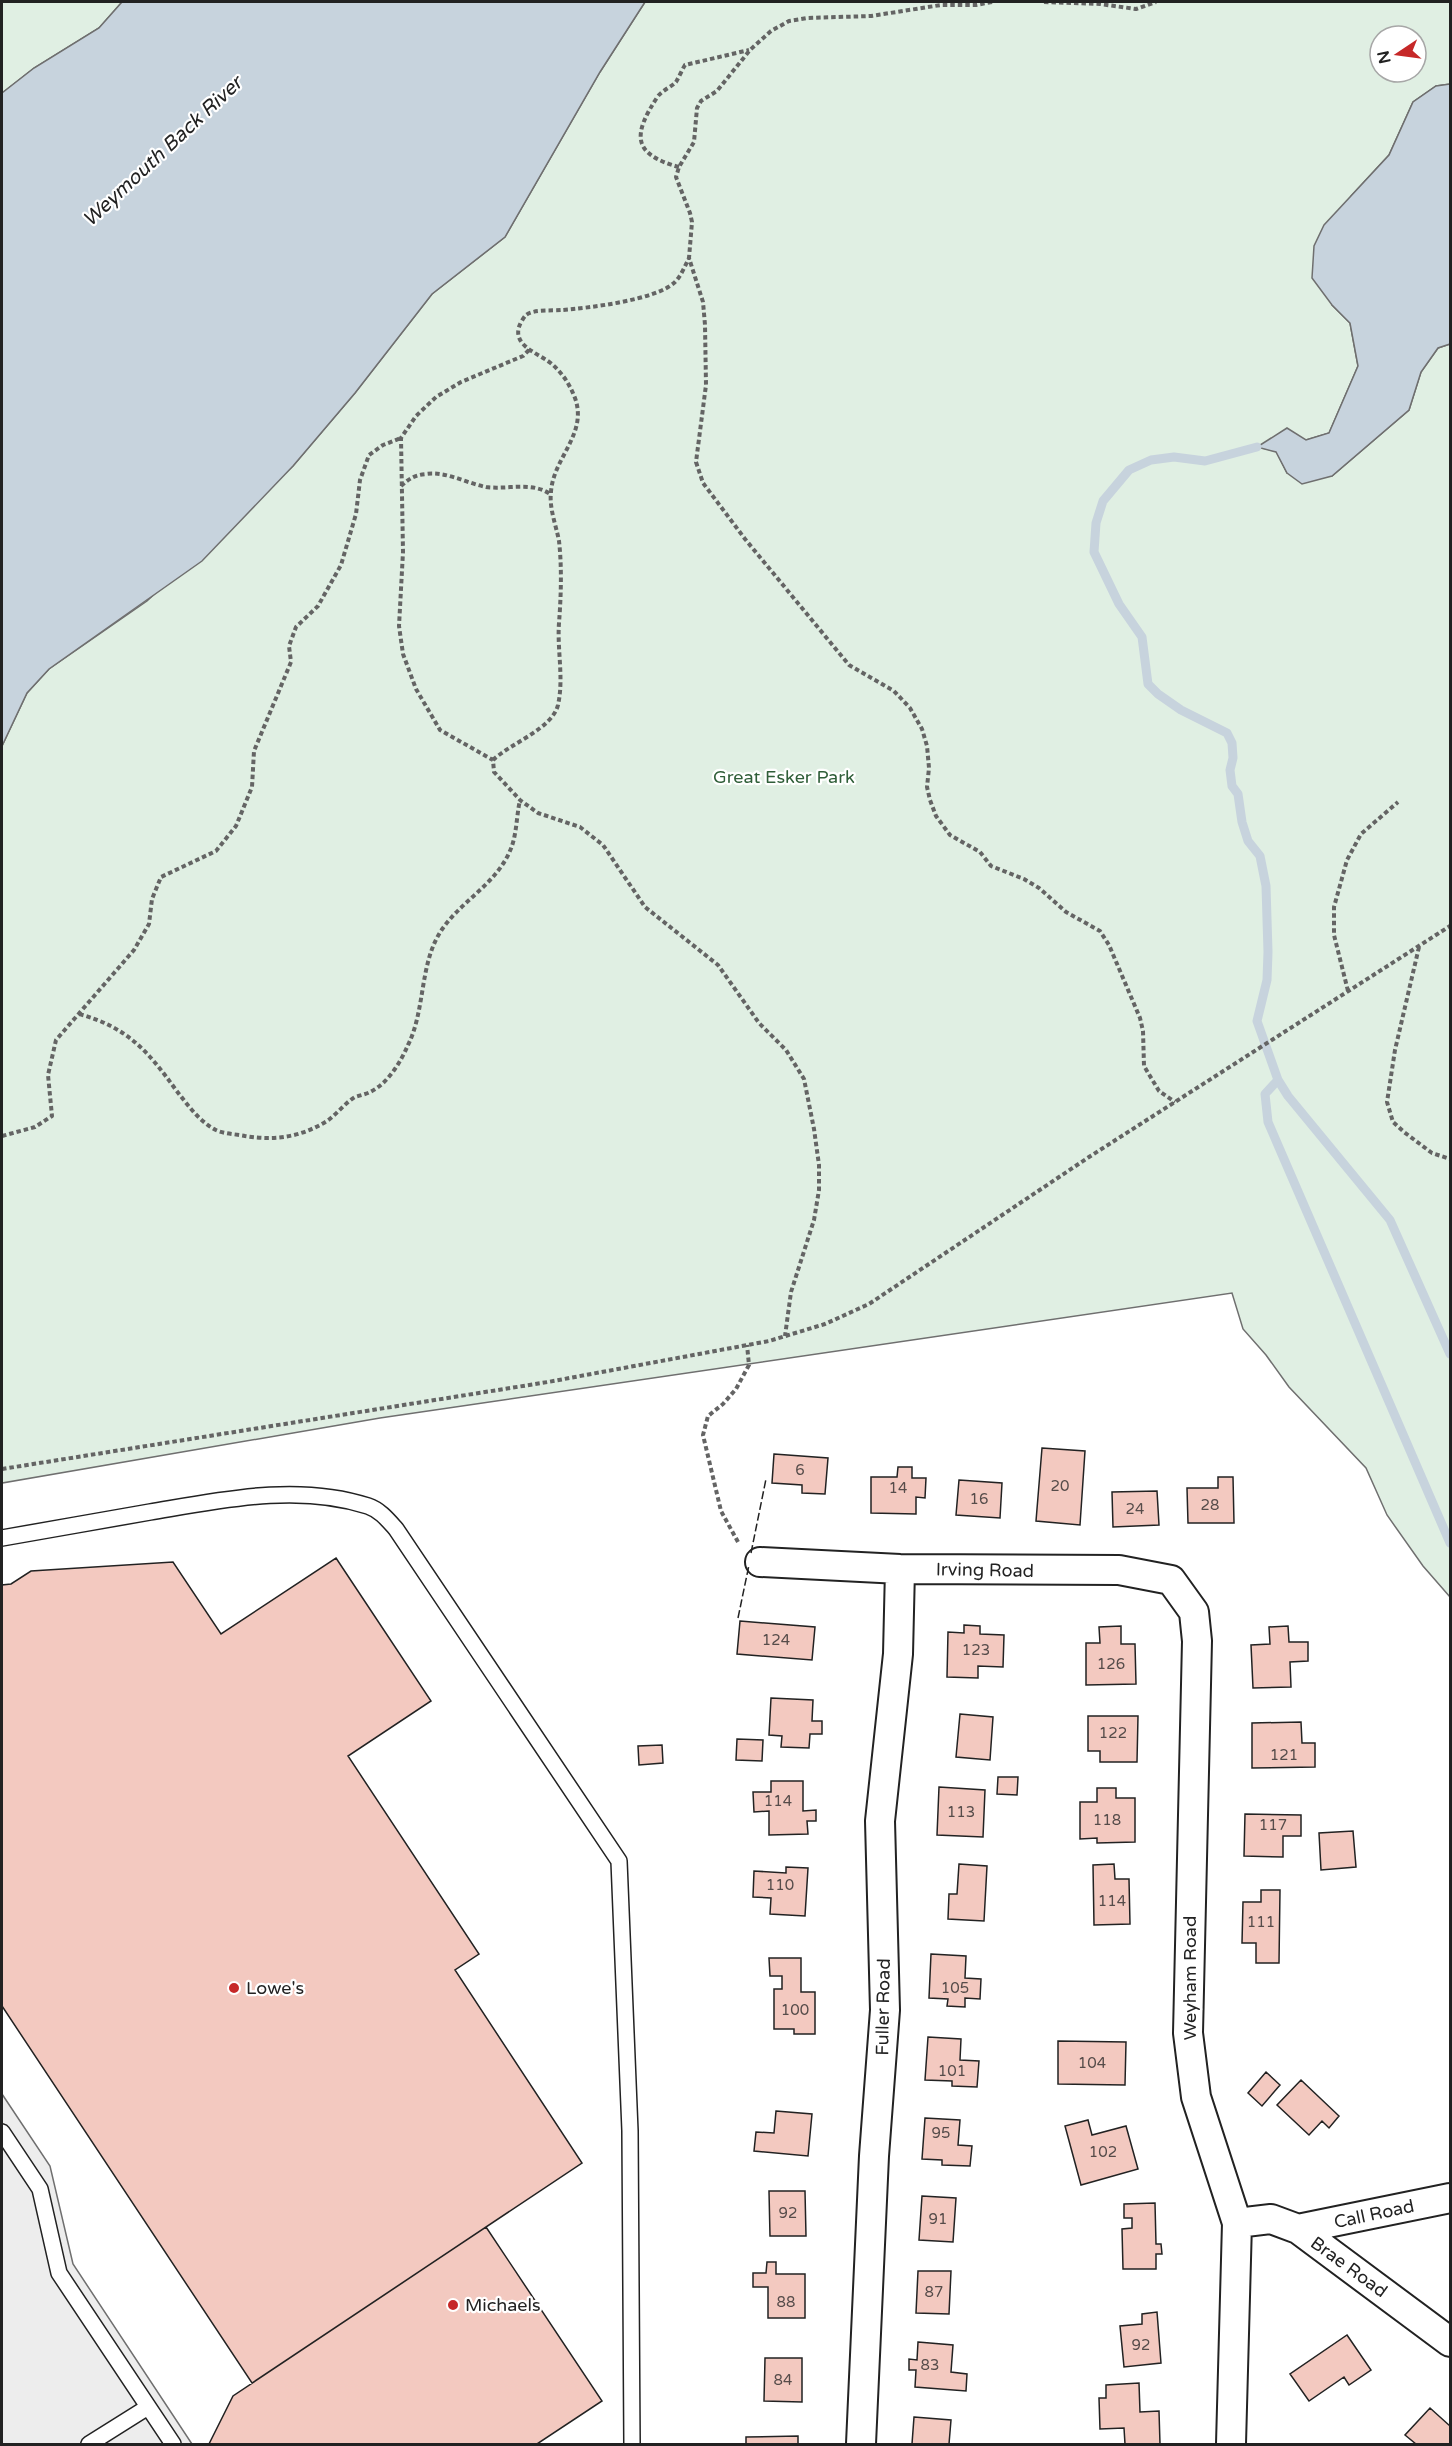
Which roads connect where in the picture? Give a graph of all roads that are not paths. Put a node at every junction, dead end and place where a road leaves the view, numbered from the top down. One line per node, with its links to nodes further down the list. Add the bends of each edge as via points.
1 (2, 1538): 13 (lane, via 240,1496 299,1495 370,1506 396,1529 619,1861 630,2131)
2 (751, 1555): 3 (street, Irving Road)
3 (900, 1569): 4 (street, Irving Road, via 1119,1570 1171,1581); 14 (street, Fuller Road, via 898,1654 880,1821 885,2010)
4 (1194, 1612): 7 (street, Weyham Road, via 1197,1641 1188,2033 1196,2097)
5 (2, 2132): 10 (lane, via 40,2189 59,2273)
6 (1450, 2198): 8 (street, Call Road)
7 (1237, 2223): 8 (street, Brae Road, via 1271,2219); 15 (street, Weyham Road)
8 (1298, 2229): 9 (street, Brae Road)
9 (1450, 2342)
10 (148, 2407): 11 (lane); 12 (lane)
11 (89, 2445)
12 (173, 2445)
13 (632, 2445)
14 (861, 2445)
15 (1231, 2445)

